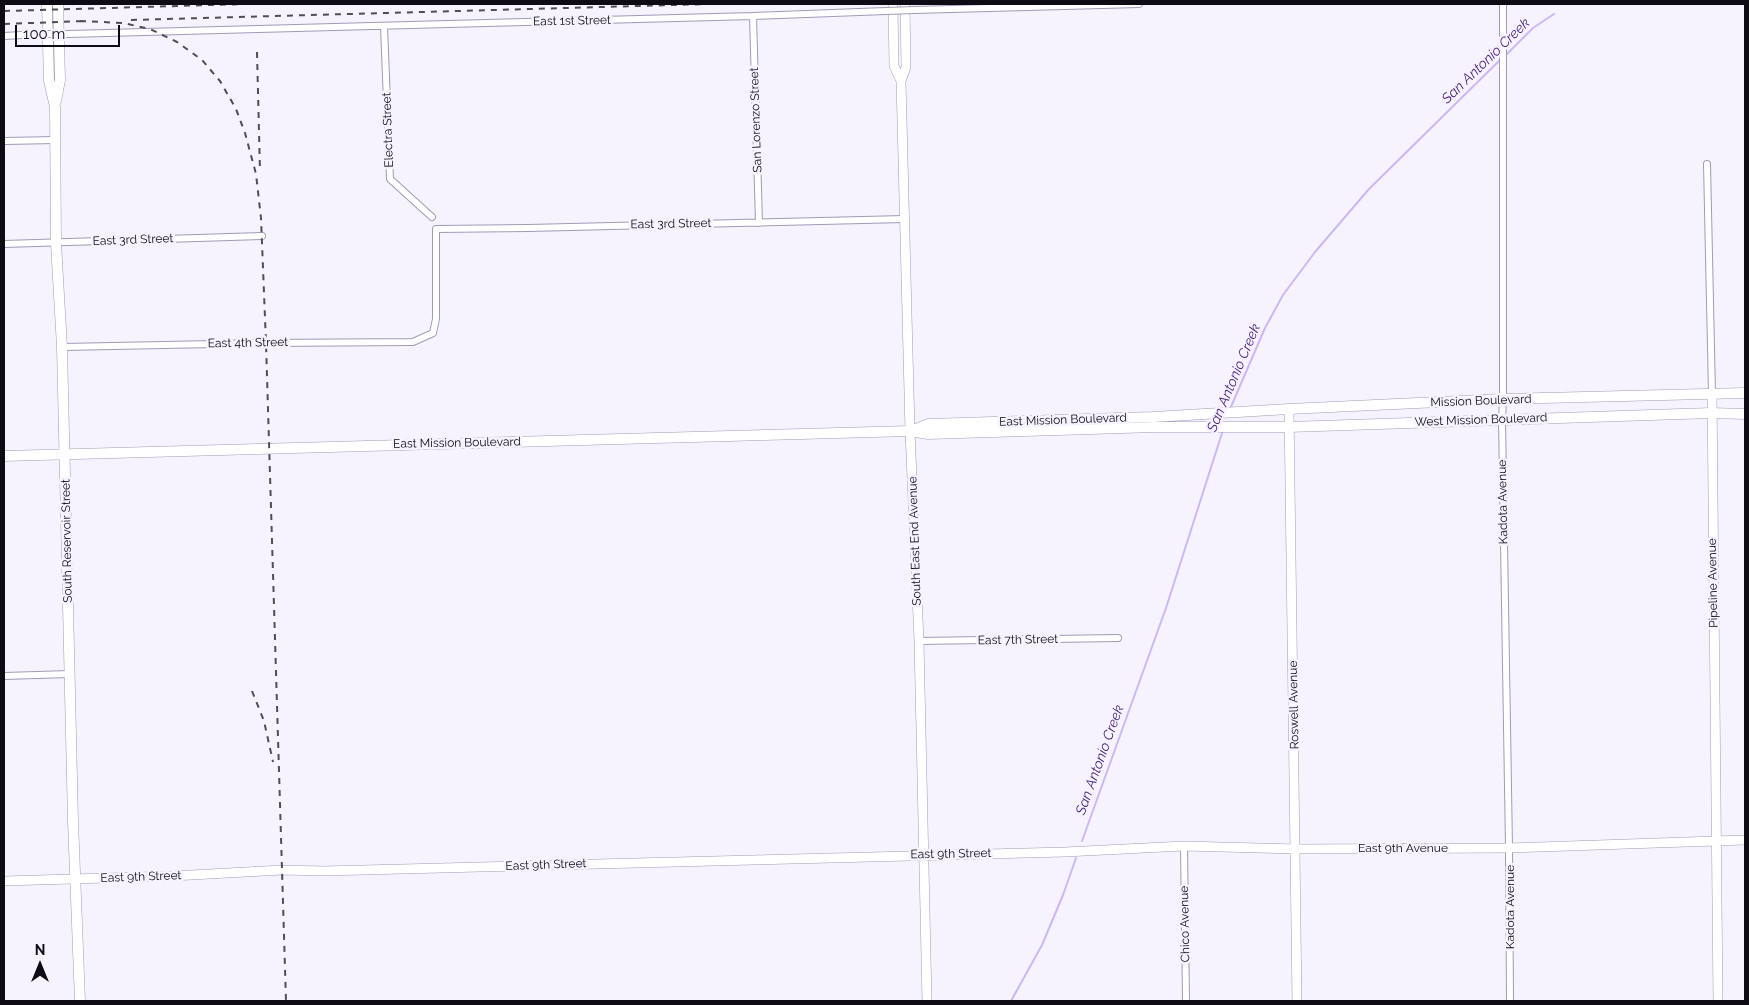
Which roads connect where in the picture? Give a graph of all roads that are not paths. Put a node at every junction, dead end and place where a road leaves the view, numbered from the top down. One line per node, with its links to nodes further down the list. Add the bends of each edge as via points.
1 (47, 4): 11 (main road, South Reservoir Street, via 49,81)
2 (58, 4): 11 (main road, via 60,80)
3 (893, 4): 10 (street, via 894,66)
4 (905, 4): 10 (street, via 906,67)
5 (1140, 4): 7 (street, East 1st Street, bridge)
6 (1503, 4): 25 (street, Kadota Avenue)
7 (754, 16): 8 (street, East 1st Street); 17 (street, San Lorenzo Street)
8 (384, 26): 9 (street, East 1st Street, bridge); 15 (street, Electra Street, via 390,179)
9 (4, 36)
10 (901, 81): 16 (street, South East End Avenue)
11 (55, 107): 12 (main road, South Reservoir Street)
12 (56, 140): 13 (street); 19 (main road, South Reservoir Street)
13 (4, 141)
14 (1707, 164): 24 (street, Pipeline Avenue)
15 (432, 217)
16 (905, 219): 17 (street, East 3rd Street); 33 (street, South East End Avenue)
17 (760, 223): 21 (street, East 3rd Street, via 436,229 436,319)
18 (262, 236): 19 (street, East 3rd Street)
19 (56, 243): 20 (street, East 3rd Street); 22 (main road, South Reservoir Street)
20 (4, 244)
21 (433, 334): 22 (street, East 4th Street, via 413,342)
22 (62, 347): 34 (main road, South Reservoir Street)
23 (1745, 393): 24 (main road, Mission Boulevard)
24 (1712, 394): 25 (main road, Mission Boulevard); 28 (street, Pipeline Avenue)
25 (1503, 399): 26 (main road, Mission Boulevard); 30 (street, Kadota Avenue)
26 (1289, 409): 27 (main road, Mission Boulevard); 31 (street, Roswell Avenue)
27 (1217, 413): 33 (main road, East Mission Boulevard, via 928,424)
28 (1711, 413): 29 (main road, West Mission Boulevard); 30 (main road, West Mission Boulevard); 40 (street, Pipeline Avenue)
29 (1745, 414)
30 (1502, 420): 31 (main road, West Mission Boulevard); 43 (street, Kadota Avenue)
31 (1289, 426): 32 (main road, West Mission Boulevard); 44 (street, Roswell Avenue)
32 (1216, 427): 33 (main road, East Mission Boulevard, via 928,434)
33 (910, 431): 34 (main road, East Mission Boulevard); 37 (street, South East End Avenue)
34 (65, 454): 35 (main road, East Mission Boulevard); 38 (main road, South Reservoir Street)
35 (4, 456)
36 (1118, 638): 37 (street, East 7th Street)
37 (919, 641): 46 (street, South East End Avenue)
38 (70, 674): 39 (street); 47 (main road, South Reservoir Street)
39 (4, 676)
40 (1717, 840): 41 (street, East 9th Avenue); 43 (street, East 9th Avenue); 54 (street, Pipeline Avenue)
41 (1745, 840)
42 (1184, 846): 44 (street, East 9th Avenue); 45 (street, East 9th Avenue); 51 (street, Chico Avenue)
43 (1509, 848): 44 (street, East 9th Avenue); 53 (street, Kadota Avenue)
44 (1296, 849): 52 (street, Roswell Avenue)
45 (1088, 851): 46 (street, East 9th Street)
46 (924, 854): 47 (street, East 9th Street, via 282,870); 50 (street, South East End Avenue)
47 (75, 879): 48 (street, East 9th Street); 49 (main road, South Reservoir Street)
48 (4, 881)
49 (80, 1001)
50 (928, 1001)
51 (1186, 1001)
52 (1297, 1001)
53 (1510, 1001)
54 (1718, 1001)

